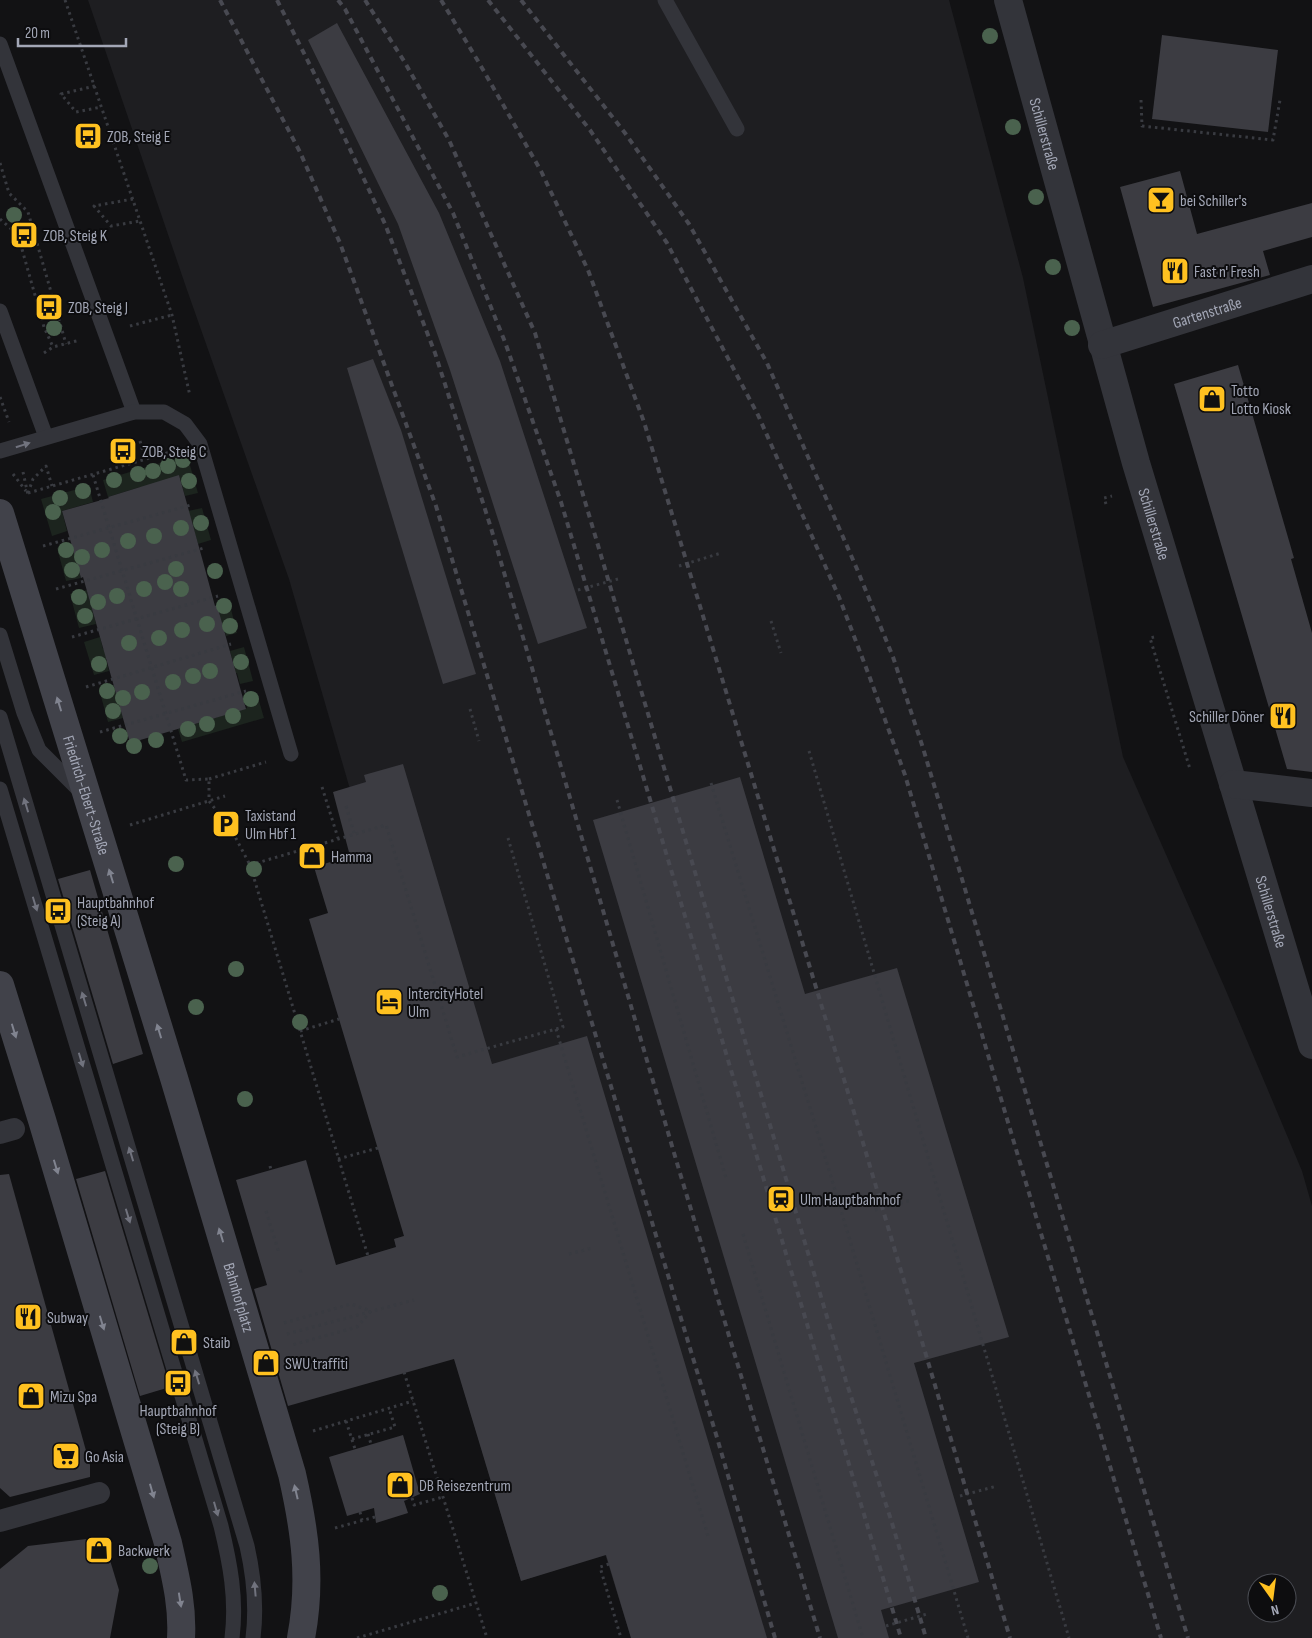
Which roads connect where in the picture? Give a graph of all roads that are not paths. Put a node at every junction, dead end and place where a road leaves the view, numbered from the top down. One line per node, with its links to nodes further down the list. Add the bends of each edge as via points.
1 (665, 0): 4 (lane)
2 (1008, 0): 9 (street, Schillerstraße)
3 (0, 44): 10 (lane)
4 (737, 129)
5 (1312, 279): 9 (street, Gartenstraße)
6 (0, 312): 8 (lane)
7 (0, 320): 8 (lane)
8 (10, 336): 11 (lane)
9 (1102, 344): 17 (street, Schillerstraße)
10 (134, 412): 11 (lane); 16 (lane, via 164,412 185,424 200,444)
11 (46, 437): 12 (lane, one-way to 11)
12 (0, 451)
13 (0, 513): 20 (main road, Friedrich-Ebert-Straße, one-way to 13)
14 (0, 636): 20 (lane, via 39,750)
15 (0, 717): 30 (lane, one-way to 15, via 255,1585 245,1538)
16 (291, 754)
17 (1233, 784): 19 (street); 22 (street, Schillerstraße)
18 (0, 789): 29 (lane, one-way to 29, via 221,1526 234,1590)
19 (1312, 793)
20 (88, 800): 23 (main road, Friedrich-Ebert-Straße, one-way to 20)
21 (0, 985): 24 (main road, one-way to 24)
22 (1312, 1045)
23 (174, 1078): 31 (main road, Bahnhofplatz, one-way to 23, via 307,1580 305,1540 298,1503)
24 (42, 1120): 25 (lane); 28 (main road, one-way to 28, via 168,1543 180,1601)
25 (7, 1131)
26 (99, 1493): 27 (street)
27 (0, 1520)
28 (181, 1638)
29 (232, 1638)
30 (253, 1638)
31 (300, 1638)

